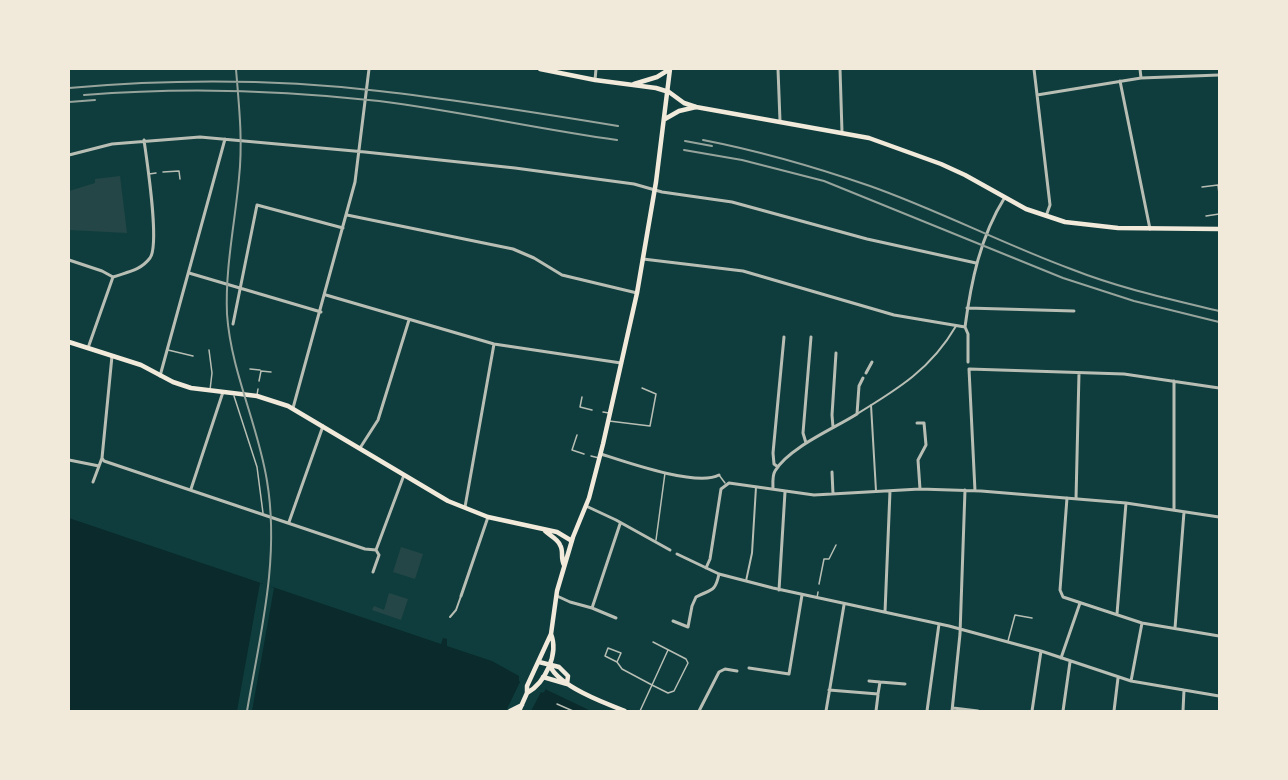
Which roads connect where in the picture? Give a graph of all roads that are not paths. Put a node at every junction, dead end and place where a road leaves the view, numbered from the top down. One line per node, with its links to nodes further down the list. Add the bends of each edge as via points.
1 (333, 69): 2 (lane)
2 (337, 69)
3 (369, 69): 24 (street)
4 (540, 69): 13 (main road)
5 (596, 69): 13 (street)
6 (670, 69): 15 (main road); 16 (main road)
7 (778, 69): 20 (street)
8 (840, 69): 21 (street)
9 (1034, 69): 17 (street)
10 (1140, 69): 12 (street)
11 (1219, 75): 12 (street)
12 (1141, 78): 14 (street)
13 (595, 80): 15 (main road)
14 (1120, 81): 17 (street); 39 (street)
15 (634, 84): 16 (main road)
16 (669, 92): 18 (main road); 19 (main road)
17 (1037, 95): 36 (street, via 1050,205)
18 (696, 108): 19 (main road); 20 (main road)
19 (665, 119): 31 (main road)
20 (780, 121): 21 (main road)
21 (842, 132): 33 (main road, via 924,157)
22 (225, 139): 23 (street, via 183,137); 24 (street); 44 (street)
23 (144, 141): 25 (street); 28 (street)
24 (359, 152): 31 (street, via 514,168); 35 (street, via 356,182)
25 (69, 155)
26 (163, 172): 29 (lane, via 179,171)
27 (156, 173): 28 (lane)
28 (148, 174): 45 (street, via 152,254 137,270)
29 (180, 179)
30 (1202, 187): 32 (lane, via 1218,185)
31 (654, 190): 41 (main road); 43 (street, via 732,202 867,239)
32 (1219, 194)
33 (1005, 197): 36 (main road); 43 (street)
34 (1219, 214): 37 (lane)
35 (346, 215): 38 (street); 47 (street, via 513,249 562,275)
36 (1046, 216): 39 (main road, via 1083,224)
37 (1206, 216)
38 (343, 228): 46 (street, via 257,205); 48 (street)
39 (1150, 229): 40 (main road)
40 (1219, 229)
41 (643, 259): 47 (main road); 54 (street, via 743,271 894,315)
42 (69, 260): 45 (street)
43 (976, 263): 49 (street)
44 (189, 273): 46 (street); 61 (street)
45 (113, 278): 60 (street)
46 (240, 289): 51 (street); 53 (street)
47 (637, 293): 68 (main road)
48 (326, 295): 51 (street); 52 (street)
49 (967, 308): 50 (street); 55 (street)
50 (1074, 311)
51 (321, 312): 88 (street)
52 (409, 320): 59 (street); 99 (street, via 378,420)
53 (233, 324)
54 (956, 326): 55 (street); 87 (street, via 927,366)
55 (965, 327): 67 (street)
56 (784, 337): 106 (street, via 772,453)
57 (812, 337): 98 (street, via 803,433)
58 (69, 342): 60 (main road)
59 (494, 344): 68 (street); 127 (street)
60 (88, 348): 64 (main road)
61 (167, 350): 65 (lane); 75 (street)
62 (209, 351): 82 (lane)
63 (836, 353): 96 (street)
64 (112, 356): 75 (main road); 103 (street)
65 (193, 356)
66 (872, 362): 73 (street)
67 (968, 362): 70 (lane)
68 (621, 363): 91 (main road)
69 (250, 369): 71 (lane)
70 (969, 369): 74 (street); 120 (street)
71 (261, 370): 72 (lane); 77 (lane)
72 (272, 372)
73 (866, 373)
74 (1080, 373): 78 (street); 124 (street)
75 (160, 376): 82 (main road)
76 (863, 378): 92 (street)
77 (259, 381)
78 (1174, 381): 80 (street); 128 (street)
79 (642, 388): 93 (lane, via 656,394 650,426)
80 (1219, 388)
81 (258, 389): 85 (lane)
82 (210, 391): 83 (main road)
83 (223, 392): 84 (main road); 114 (street)
84 (233, 393): 85 (main road); 130 (lane, via 257,467)
85 (256, 396): 88 (main road)
86 (582, 397): 89 (lane, via 580,407)
87 (871, 405): 92 (street); 118 (street)
88 (293, 408): 95 (main road)
89 (592, 410)
90 (603, 412): 91 (lane)
91 (610, 413): 93 (main road)
92 (857, 414): 96 (street)
93 (609, 420): 102 (main road)
94 (917, 423): 116 (street, via 924,423 926,445 918,460)
95 (323, 426): 99 (main road); 133 (street)
96 (833, 427): 98 (street)
97 (577, 435): 100 (lane, via 572,450)
98 (806, 443): 106 (street)
99 (360, 448): 109 (main road)
100 (584, 454)
101 (591, 456): 102 (lane)
102 (600, 456): 107 (street); 126 (main road)
103 (102, 458): 105 (street); 114 (street)
104 (69, 460): 105 (street)
105 (99, 466): 111 (street)
106 (778, 467): 115 (street)
107 (665, 472): 110 (street, via 705,480); 137 (lane)
108 (832, 472): 122 (street)
109 (404, 475): 127 (main road); 139 (street)
110 (719, 476): 112 (lane)
111 (93, 482)
112 (725, 484): 113 (street); 143 (street)
113 (756, 487): 115 (street); 146 (street, via 752,553)
114 (191, 489): 130 (street)
115 (773, 489): 121 (street)
116 (920, 489): 117 (street); 119 (street)
117 (965, 490): 120 (street); 166 (street)
118 (876, 491): 119 (street); 122 (street)
119 (890, 491): 157 (street)
120 (975, 491): 123 (street)
121 (785, 492): 122 (street); 148 (street)
122 (833, 494)
123 (1067, 498): 124 (street); 154 (street, via 1060,590 1063,597)
124 (1076, 499): 125 (street)
125 (1126, 503): 128 (street); 158 (street)
126 (586, 507): 134 (street); 136 (main road)
127 (464, 508): 131 (main road)
128 (1174, 510): 129 (street)
129 (1184, 512): 132 (street); 165 (street)
130 (263, 514): 133 (street)
131 (488, 517): 135 (main road); 151 (street)
132 (1219, 517)
133 (289, 522): 139 (street)
134 (620, 524): 137 (street); 156 (street)
135 (545, 531): 136 (main road, via 557,532); 142 (main road, via 560,544)
136 (572, 541): 142 (main road)
137 (656, 542): 140 (street)
138 (836, 545): 147 (lane, via 829,559 824,559)
139 (376, 550): 144 (street, via 379,555)
140 (670, 550): 141 (lane)
141 (676, 554): 143 (street)
142 (564, 565): 150 (main road)
143 (706, 568): 145 (street)
144 (373, 572)
145 (720, 574): 146 (street); 162 (street, via 714,590 696,597 688,627)
146 (746, 581): 148 (street)
147 (819, 584)
148 (779, 590): 152 (street)
149 (818, 592): 153 (lane)
150 (556, 595): 156 (street); 167 (main road)
151 (461, 596): 159 (street)
152 (802, 596): 153 (street); 178 (street, via 789,674)
153 (817, 599): 155 (street)
154 (1080, 603): 158 (street); 173 (street)
155 (844, 605): 157 (street); 188 (street)
156 (592, 608): 160 (street)
157 (885, 613): 164 (street)
158 (1116, 614): 163 (street)
159 (450, 617)
160 (616, 618)
161 (1032, 618): 170 (lane, via 1015,615)
162 (674, 621)
163 (1142, 623): 165 (street); 183 (street)
164 (939, 624): 166 (street); 203 (street)
165 (1175, 628): 168 (street)
166 (960, 630): 170 (street); 195 (street)
167 (551, 634): 174 (main road); 177 (main road)
168 (1219, 636)
169 (653, 642): 171 (lane)
170 (1008, 642): 172 (street)
171 (669, 650): 187 (lane); 187 (lane, via 688,663 672,693)
172 (1041, 651): 173 (street); 205 (street)
173 (1061, 659): 176 (street)
174 (539, 662): 177 (main road); 190 (main road, via 526,686)
175 (617, 662): 175 (lane, via 605,656 608,648 621,653); 187 (lane, via 622,669)
176 (1070, 662): 180 (street); 206 (street)
177 (550, 666): 181 (main road); 185 (main road)
178 (750, 668)
179 (737, 671): 200 (street, via 719,672)
180 (1118, 678): 183 (street); 207 (street)
181 (541, 679): 185 (main road); 190 (main road)
182 (870, 681): 184 (street)
183 (1131, 681): 189 (street)
184 (880, 682): 186 (street); 191 (street)
185 (567, 684): 198 (main road)
186 (905, 684)
187 (652, 685): 199 (lane)
188 (829, 690): 191 (street); 201 (street)
189 (1184, 690): 192 (street); 208 (street)
190 (527, 693): 194 (main road)
191 (878, 694): 202 (street)
192 (1219, 696)
193 (557, 704): 197 (lane)
194 (521, 708): 196 (main road)
195 (953, 710): 204 (street)
196 (510, 711)
197 (573, 711)
198 (625, 711)
199 (640, 711)
200 (699, 711)
201 (826, 711)
202 (876, 711)
203 (927, 711)
204 (978, 711)
205 (1032, 711)
206 (1063, 711)
207 (1114, 711)
208 (1183, 711)

